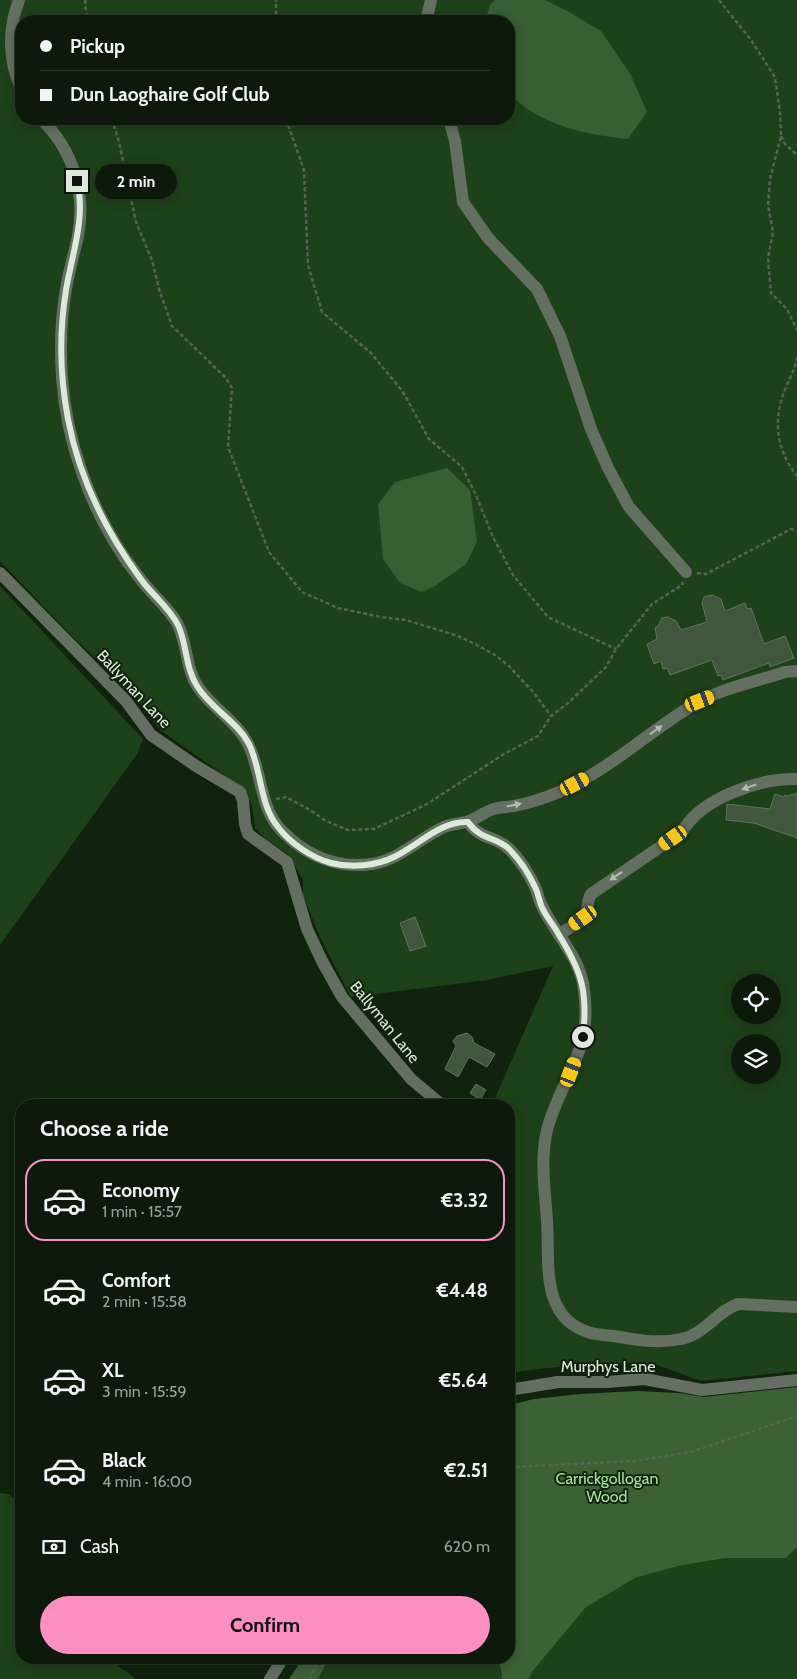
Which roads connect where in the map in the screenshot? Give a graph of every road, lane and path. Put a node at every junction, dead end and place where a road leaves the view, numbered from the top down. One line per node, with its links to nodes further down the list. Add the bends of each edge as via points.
1 (19, 0): 6 (street)
2 (85, 0): 7 (path)
3 (276, 0): 8 (path)
4 (431, 0): 9 (street)
5 (719, 0): 16 (path, via 775,77)
6 (15, 15)
7 (86, 15)
8 (276, 15)
9 (427, 15)
10 (15, 16): 11 (street, via 11,33)
11 (15, 68)
12 (48, 125): 28 (street, via 65,148 80,192 78,234 61,334 62,380 68,421 88,491 110,533 144,584 177,623 197,686 209,703 241,731 250,746)
13 (114, 125): 26 (path, via 136,222 152,260 172,326 220,372 232,388 228,447 269,552 302,592 338,608 406,620 458,636 495,655 534,693)
14 (288, 125): 24 (path, via 304,170 308,265 322,312 371,354 403,392 429,439 462,467 513,575 548,616)
15 (451, 125): 22 (street, via 463,202 488,238 537,290 560,336 591,429 608,468 629,507)
16 (780, 136): 17 (path); 18 (path, via 768,205 773,232 768,258 771,293 787,309)
17 (797, 155)
18 (797, 330)
19 (797, 357): 20 (path, via 779,409 777,434)
20 (797, 476)
21 (797, 531): 22 (path, via 791,529 706,574)
22 (686, 572): 24 (path, via 682,585 652,604)
23 (0, 573): 31 (street, Ballyman Lane, via 126,701 151,735 240,792 248,834 287,862 307,929 342,997 411,1079)
24 (616, 649): 26 (path, via 606,667)
25 (797, 671): 29 (street, one-way to 25, via 494,809 559,792 598,771 700,701 785,672)
26 (551, 716): 28 (path, via 538,736 497,758 427,804 374,829 348,830 286,797)
27 (797, 779): 30 (street, one-way to 30, via 758,784 710,804 692,818 682,832 591,894 583,918)
28 (265, 801): 29 (street, via 277,826 294,843 331,863 374,864 394,857 443,828 459,821)
29 (468, 822): 30 (street, via 514,855 535,886 541,906)
30 (560, 935): 32 (street, via 580,974 585,1018 578,1053 547,1131 544,1156 548,1270 555,1303 565,1318 591,1333 648,1342 684,1339 738,1304)
31 (435, 1099)
32 (797, 1306)
33 (797, 1380): 34 (street, Murphys Lane, via 702,1390 645,1379 558,1382)
34 (515, 1389)
35 (797, 1416): 36 (path, via 691,1452 635,1461)
36 (515, 1467)
37 (279, 1664): 39 (street)
38 (316, 1664): 40 (path)
39 (270, 1679)
40 (310, 1679)

